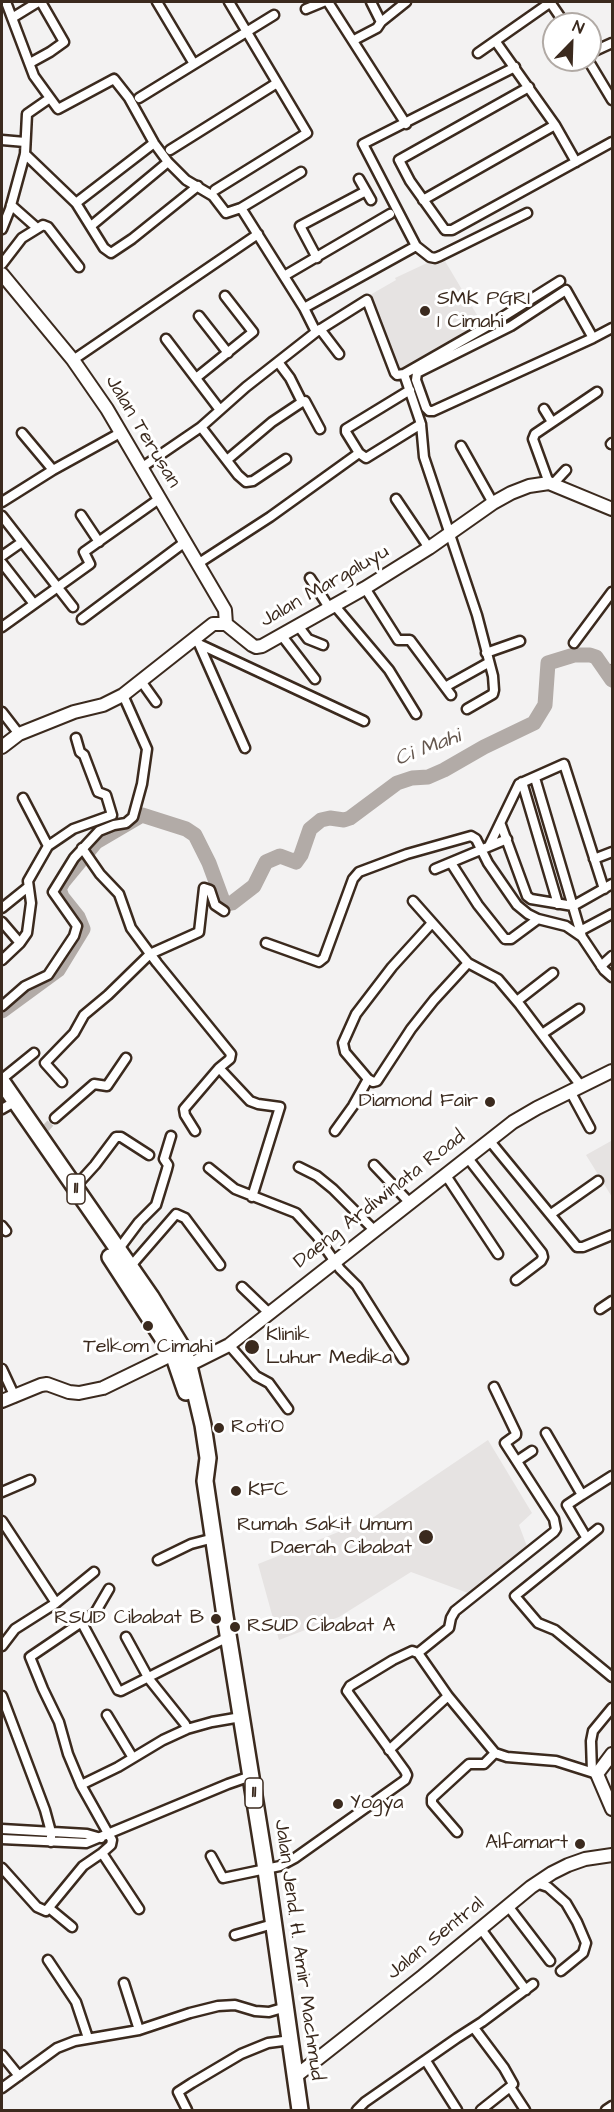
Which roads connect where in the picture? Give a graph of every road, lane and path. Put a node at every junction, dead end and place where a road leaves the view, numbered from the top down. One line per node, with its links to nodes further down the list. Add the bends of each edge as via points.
1 (6, 2): 12 (street)
2 (40, 2): 12 (street); 18 (street, via 64,42)
3 (158, 2): 19 (street)
4 (229, 2): 14 (street)
5 (323, 2): 10 (street)
6 (328, 2): 15 (street)
7 (371, 2): 13 (street)
8 (406, 2): 13 (street)
9 (551, 2): 16 (street)
10 (306, 9)
11 (274, 15): 14 (street)
12 (12, 18): 18 (street)
13 (381, 22): 15 (street)
14 (248, 31): 19 (street); 22 (street)
15 (354, 40): 27 (street)
16 (496, 42): 17 (street); 20 (street)
17 (478, 53)
18 (30, 63): 24 (street)
19 (194, 64): 25 (street)
20 (515, 67): 23 (street); 27 (street)
21 (595, 72): 26 (street)
22 (277, 83): 33 (street); 40 (street, via 307,133)
23 (529, 87): 28 (street); 43 (street, via 400,159)
24 (50, 98): 30 (street, via 28,112); 32 (street, via 60,110 114,79)
25 (139, 98)
26 (612, 100)
27 (406, 124): 53 (street, via 363,144)
28 (555, 125): 36 (street); 43 (street)
29 (2, 140): 30 (street)
30 (25, 142): 34 (street)
31 (612, 142): 36 (street)
32 (154, 143): 35 (street); 44 (street)
33 (170, 150)
34 (25, 154): 44 (street); 45 (street)
35 (168, 162): 39 (street); 49 (street)
36 (576, 162): 43 (street, via 452,230 445,230)
37 (301, 172): 46 (street)
38 (359, 179): 41 (street)
39 (198, 186): 46 (street, via 213,196 226,213); 49 (street, via 114,253 104,248)
40 (215, 190)
41 (366, 191): 42 (street); 54 (street, via 300,226)
42 (371, 200)
43 (423, 200)
44 (76, 203): 49 (street)
45 (11, 205): 50 (street); 51 (street)
46 (241, 208): 52 (street)
47 (527, 213): 53 (street, via 435,258)
48 (390, 214): 54 (street)
49 (91, 226)
50 (37, 228): 55 (street, via 16,244); 56 (street, via 48,227)
51 (2, 230)
52 (258, 234): 58 (street); 69 (street)
53 (416, 246): 61 (street)
54 (317, 258): 58 (street)
55 (2, 264)
56 (79, 267)
57 (2, 274): 69 (main road, Jalan Terusan)
58 (284, 276): 61 (street)
59 (560, 281): 71 (street)
60 (225, 296): 67 (street, via 253,332)
61 (304, 308): 64 (street)
62 (199, 316): 67 (street)
63 (612, 328): 65 (street)
64 (318, 331): 68 (street); 70 (street); 71 (street, via 367,300 395,373)
65 (593, 338): 65 (street, via 433,411 426,408 416,380 417,372 512,326 564,290 568,290)
66 (166, 339): 72 (street)
67 (228, 353): 72 (street)
68 (339, 354)
69 (73, 360): 83 (main road, Jalan Terusan)
70 (278, 362): 75 (street); 77 (street)
71 (404, 375): 73 (street)
72 (196, 378): 77 (street)
73 (410, 390): 79 (street); 85 (street, via 346,429)
74 (597, 392): 78 (street)
75 (303, 402): 81 (street); 87 (street)
76 (544, 409): 78 (street)
77 (220, 410): 80 (street)
78 (552, 422): 91 (street, via 534,434 533,439)
79 (421, 424): 85 (street, via 366,458); 99 (street, via 424,457)
80 (201, 427): 87 (street); 88 (street)
81 (320, 429)
82 (22, 433): 89 (street)
83 (120, 433): 88 (main road, Jalan Terusan); 89 (street)
84 (462, 446): 95 (street)
85 (359, 453): 106 (street)
86 (286, 459): 87 (street, via 251,482 238,475)
87 (227, 460)
88 (141, 468): 92 (main road, Jalan Terusan)
89 (53, 470): 94 (street)
90 (566, 470): 91 (street)
91 (551, 483): 95 (main road, Jalan Margaluyu, via 511,492); 96 (main road)
92 (159, 499): 101 (street); 102 (main road, Jalan Terusan)
93 (396, 499): 103 (street)
94 (2, 502)
95 (493, 502): 99 (main road, Jalan Margaluyu)
96 (612, 509)
97 (81, 515): 101 (street)
98 (2, 516): 100 (street)
99 (449, 534): 103 (main road, Jalan Margaluyu); 123 (street)
100 (22, 542): 104 (street); 108 (street)
101 (99, 542): 108 (street, via 84,552 90,564)
102 (185, 542): 106 (main road, Jalan Terusan); 114 (street)
103 (429, 548): 109 (main road, Jalan Margaluyu)
104 (2, 556)
105 (2, 562): 111 (street)
106 (199, 563): 116 (main road, Jalan Terusan, via 225,610)
107 (310, 578): 113 (street)
108 (58, 587): 111 (street); 112 (street)
109 (365, 588): 113 (main road, Jalan Margaluyu); 127 (street, via 398,640 410,640)
110 (612, 592): 121 (street)
111 (34, 604): 115 (street)
112 (73, 607)
113 (332, 607): 117 (main road, Jalan Margaluyu); 133 (street, via 389,670)
114 (82, 619)
115 (2, 624)
116 (226, 624): 118 (main road, Jalan Margaluyu, via 256,647); 119 (main road, via 213,624)
117 (299, 627): 118 (main road, Jalan Margaluyu); 122 (street, via 308,639)
118 (282, 636): 125 (street)
119 (196, 641): 126 (main road); 134 (street); 138 (street)
120 (520, 641): 123 (street)
121 (574, 643)
122 (323, 645)
123 (486, 653): 124 (street)
124 (488, 663): 127 (street); 131 (street, via 493,694)
125 (315, 679)
126 (141, 681): 128 (main road); 130 (street)
127 (445, 687): 129 (street)
128 (123, 694): 135 (main road, via 103,705); 143 (street, via 147,749 133,817)
129 (451, 695)
130 (156, 702)
131 (467, 709)
132 (2, 712): 135 (street)
133 (416, 714)
134 (364, 721)
135 (19, 734): 137 (main road)
136 (76, 738): 142 (street, via 99,792 106,795)
137 (2, 747)
138 (245, 748)
139 (535, 778): 140 (street); 150 (street, via 566,766); 158 (street)
140 (522, 782): 144 (street); 157 (street)
141 (23, 798): 146 (street)
142 (112, 815): 143 (street); 146 (street, via 73,829)
143 (114, 825): 148 (street, via 99,831)
144 (501, 825): 145 (street); 147 (street)
145 (507, 839): 147 (street); 157 (street, via 527,896)
146 (48, 846): 154 (street)
147 (486, 848): 151 (street); 162 (street, via 488,862 517,905); 167 (street, via 471,836 359,872 319,962)
148 (83, 850): 168 (street, via 119,894 131,928); 176 (street, via 53,892 78,926 74,936 48,975 25,986)
149 (612, 852): 150 (street)
150 (594, 860): 155 (street)
151 (451, 863): 152 (street); 162 (street, via 505,939 511,939)
152 (435, 869)
153 (612, 884): 155 (street)
154 (28, 888): 159 (street); 166 (street, via 31,909 27,933)
155 (604, 889): 158 (street)
156 (413, 901): 164 (street)
157 (558, 904): 158 (street)
158 (573, 906): 165 (street)
159 (2, 908)
160 (224, 911): 168 (street, via 215,904 210,890 204,888 199,932)
161 (612, 914): 165 (street)
162 (538, 919): 165 (street)
163 (2, 922): 166 (street)
164 (432, 923): 171 (street); 183 (street, via 356,1014 343,1043 345,1052)
165 (581, 934): 172 (street)
166 (20, 943): 170 (street)
167 (266, 944)
168 (150, 954): 181 (street, via 231,1054); 185 (street, via 84,1015 74,1033 45,1063)
169 (612, 956): 172 (street)
170 (2, 960)
171 (468, 963): 175 (street, via 498,979); 183 (street, via 411,1029 377,1081)
172 (601, 966): 174 (street)
173 (553, 973): 175 (street)
174 (612, 977)
175 (517, 1001): 178 (street)
176 (2, 1006)
177 (579, 1009): 178 (street)
178 (542, 1034): 186 (street)
179 (34, 1053): 184 (street)
180 (126, 1058): 188 (street, via 107,1086 94,1084)
181 (219, 1068): 190 (street, via 184,1109); 202 (street, via 250,1101 280,1107)
182 (612, 1071): 186 (main road, Daeng Ardiwinata Road)
183 (368, 1079): 191 (street)
184 (2, 1080): 201 (highway, Jalan Jend. H. Amir Machmud / 11, via 43,1132)
185 (62, 1082)
186 (576, 1089): 189 (street); 193 (main road, Daeng Ardiwinata Road)
187 (4, 1103): 218 (highway, Jalan Jend. H. Amir Machmud / 11)
188 (55, 1118)
189 (590, 1128)
190 (195, 1131)
191 (335, 1131)
192 (171, 1136): 207 (street, via 164,1159 168,1169 156,1205)
193 (489, 1140): 195 (main road, Daeng Ardiwinata Road); 204 (street)
194 (149, 1155): 201 (street, via 116,1137)
195 (467, 1157): 199 (main road, Daeng Ardiwinata Road); 212 (street, via 542,1253 541,1261)
196 (374, 1165): 203 (street)
197 (299, 1167): 205 (street, via 333,1189)
198 (209, 1168): 202 (street)
199 (445, 1174): 203 (main road, Daeng Ardiwinata Road); 208 (street)
200 (598, 1181): 204 (street)
201 (75, 1187): 207 (highway, Jalan Jend. H. Amir Machmud / 11)
202 (252, 1197): 209 (street, via 296,1214)
203 (409, 1202): 205 (main road, Daeng Ardiwinata Road)
204 (551, 1214): 206 (street, via 579,1248)
205 (374, 1230): 209 (main road, Daeng Ardiwinata Road)
206 (612, 1235)
207 (118, 1250): 211 (highway, Jalan Jend. H. Amir Machmud / 11)
208 (498, 1254)
209 (334, 1261): 216 (main road, Daeng Ardiwinata Road); 219 (street, via 357,1286)
210 (220, 1265): 211 (street, via 185,1218 176,1214)
211 (130, 1266): 218 (highway, Jalan Jend. H. Amir Machmud / 11)
212 (516, 1280)
213 (242, 1287): 216 (street)
214 (612, 1301): 215 (street)
215 (600, 1310)
216 (268, 1312): 217 (main road, Daeng Ardiwinata Road)
217 (229, 1345): 220 (main road, Daeng Ardiwinata Road); 225 (street, via 256,1377 269,1383)
218 (178, 1351): 220 (highway, Jalan Jend. H. Amir Machmud / 11); 223 (main road, via 103,1388 79,1393 48,1384)
219 (403, 1359)
220 (184, 1368): 235 (highway, Jalan Jend. H. Amir Machmud / 11, via 204,1433 208,1465 205,1476)
221 (2, 1369): 223 (street)
222 (494, 1387): 228 (street, via 516,1433 505,1442)
223 (15, 1397): 224 (main road)
224 (2, 1401)
225 (288, 1409)
226 (546, 1433): 232 (street)
227 (532, 1451): 228 (street)
228 (517, 1461): 245 (street, via 554,1519 556,1529 454,1611 449,1628)
229 (612, 1476): 232 (street)
230 (30, 1480): 231 (street)
231 (2, 1492)
232 (582, 1495): 236 (street, via 567,1505)
233 (2, 1521): 240 (street)
234 (598, 1529): 236 (street)
235 (214, 1538): 237 (street); 243 (highway, Jalan Jend. H. Amir Machmud / 11)
236 (586, 1538): 246 (street, via 516,1593 515,1598 538,1623 555,1630)
237 (158, 1560)
238 (94, 1572): 240 (street)
239 (109, 1589): 241 (street, via 95,1613)
240 (56, 1603): 244 (street, via 15,1629)
241 (82, 1623): 247 (street, via 118,1690); 260 (street, via 30,1657)
242 (126, 1637): 247 (street)
243 (228, 1637): 247 (street); 252 (highway, Jalan Jend. H. Amir Machmud / 11)
244 (2, 1646)
245 (418, 1653): 249 (street); 254 (street, via 412,1651 393,1660 347,1691)
246 (612, 1677)
247 (149, 1679): 253 (street)
248 (2, 1696): 263 (street)
249 (448, 1696): 254 (street); 255 (street)
250 (612, 1708): 258 (street, via 593,1731)
251 (107, 1715): 257 (street)
252 (241, 1717): 253 (street); 259 (highway, Jalan Jend. H. Amir Machmud / 11)
253 (187, 1729): 257 (street)
254 (389, 1750): 272 (street, via 405,1771 405,1780 295,1858)
255 (495, 1753): 258 (street, via 556,1761); 264 (street, via 484,1764 470,1764 432,1798)
256 (612, 1754): 258 (main road)
257 (133, 1758): 260 (street)
258 (595, 1773): 261 (main road)
259 (251, 1776): 265 (street); 272 (highway, Jalan Jend. H. Amir Machmud / 11)
260 (81, 1785): 265 (street)
261 (612, 1809)
262 (2, 1829): 263 (street)
263 (51, 1832): 265 (street); 267 (street)
264 (457, 1832)
265 (105, 1836): 267 (street, via 86,1843); 268 (street, via 112,1840)
266 (2, 1839): 267 (street)
267 (51, 1842)
268 (102, 1854): 275 (street, via 83,1866); 276 (street)
269 (612, 1855): 273 (main road, Jalan Sentral, via 568,1865)
270 (211, 1856): 272 (street, via 223,1878)
271 (2, 1868): 275 (street, via 37,1907 46,1911)
272 (266, 1870): 277 (highway, Jalan Jend. H. Amir Machmud / 11)
273 (536, 1883): 274 (main road, Jalan Sentral); 283 (street, via 548,1887 566,1903 585,1943 583,1953)
274 (508, 1906): 279 (main road, Jalan Sentral); 282 (street)
275 (49, 1908): 278 (street)
276 (139, 1909)
277 (273, 1924): 280 (street); 285 (highway, Jalan Jend. H. Amir Machmud / 11)
278 (72, 1927)
279 (481, 1929): 286 (street, via 530,1987); 293 (main road, Jalan Sentral)
280 (235, 1935)
281 (48, 1960): 288 (street, via 76,2002)
282 (550, 1961)
283 (561, 1971)
284 (124, 1983): 287 (street)
285 (286, 2007): 287 (street, via 269,2012 218,2006); 289 (highway, Jalan Jend. H. Amir Machmud / 11)
286 (474, 2028): 291 (street); 295 (street, via 504,2068 513,2084)
287 (139, 2030): 288 (street)
288 (88, 2038): 292 (street, via 57,2048)
289 (291, 2040): 293 (highway, Jalan Jend. H. Amir Machmud / 11); 297 (street, via 268,2043 241,2054 178,2092)
290 (2, 2055): 292 (street)
291 (426, 2061): 299 (street); 300 (street)
292 (19, 2076): 294 (street)
293 (296, 2076): 298 (highway, Jalan Jend. H. Amir Machmud / 11)
294 (2, 2088)
295 (510, 2088): 301 (street); 302 (street)
296 (612, 2106): 303 (street)
297 (187, 2110)
298 (300, 2110)
299 (357, 2110)
300 (457, 2110)
301 (481, 2110)
302 (525, 2110)
303 (606, 2110)

